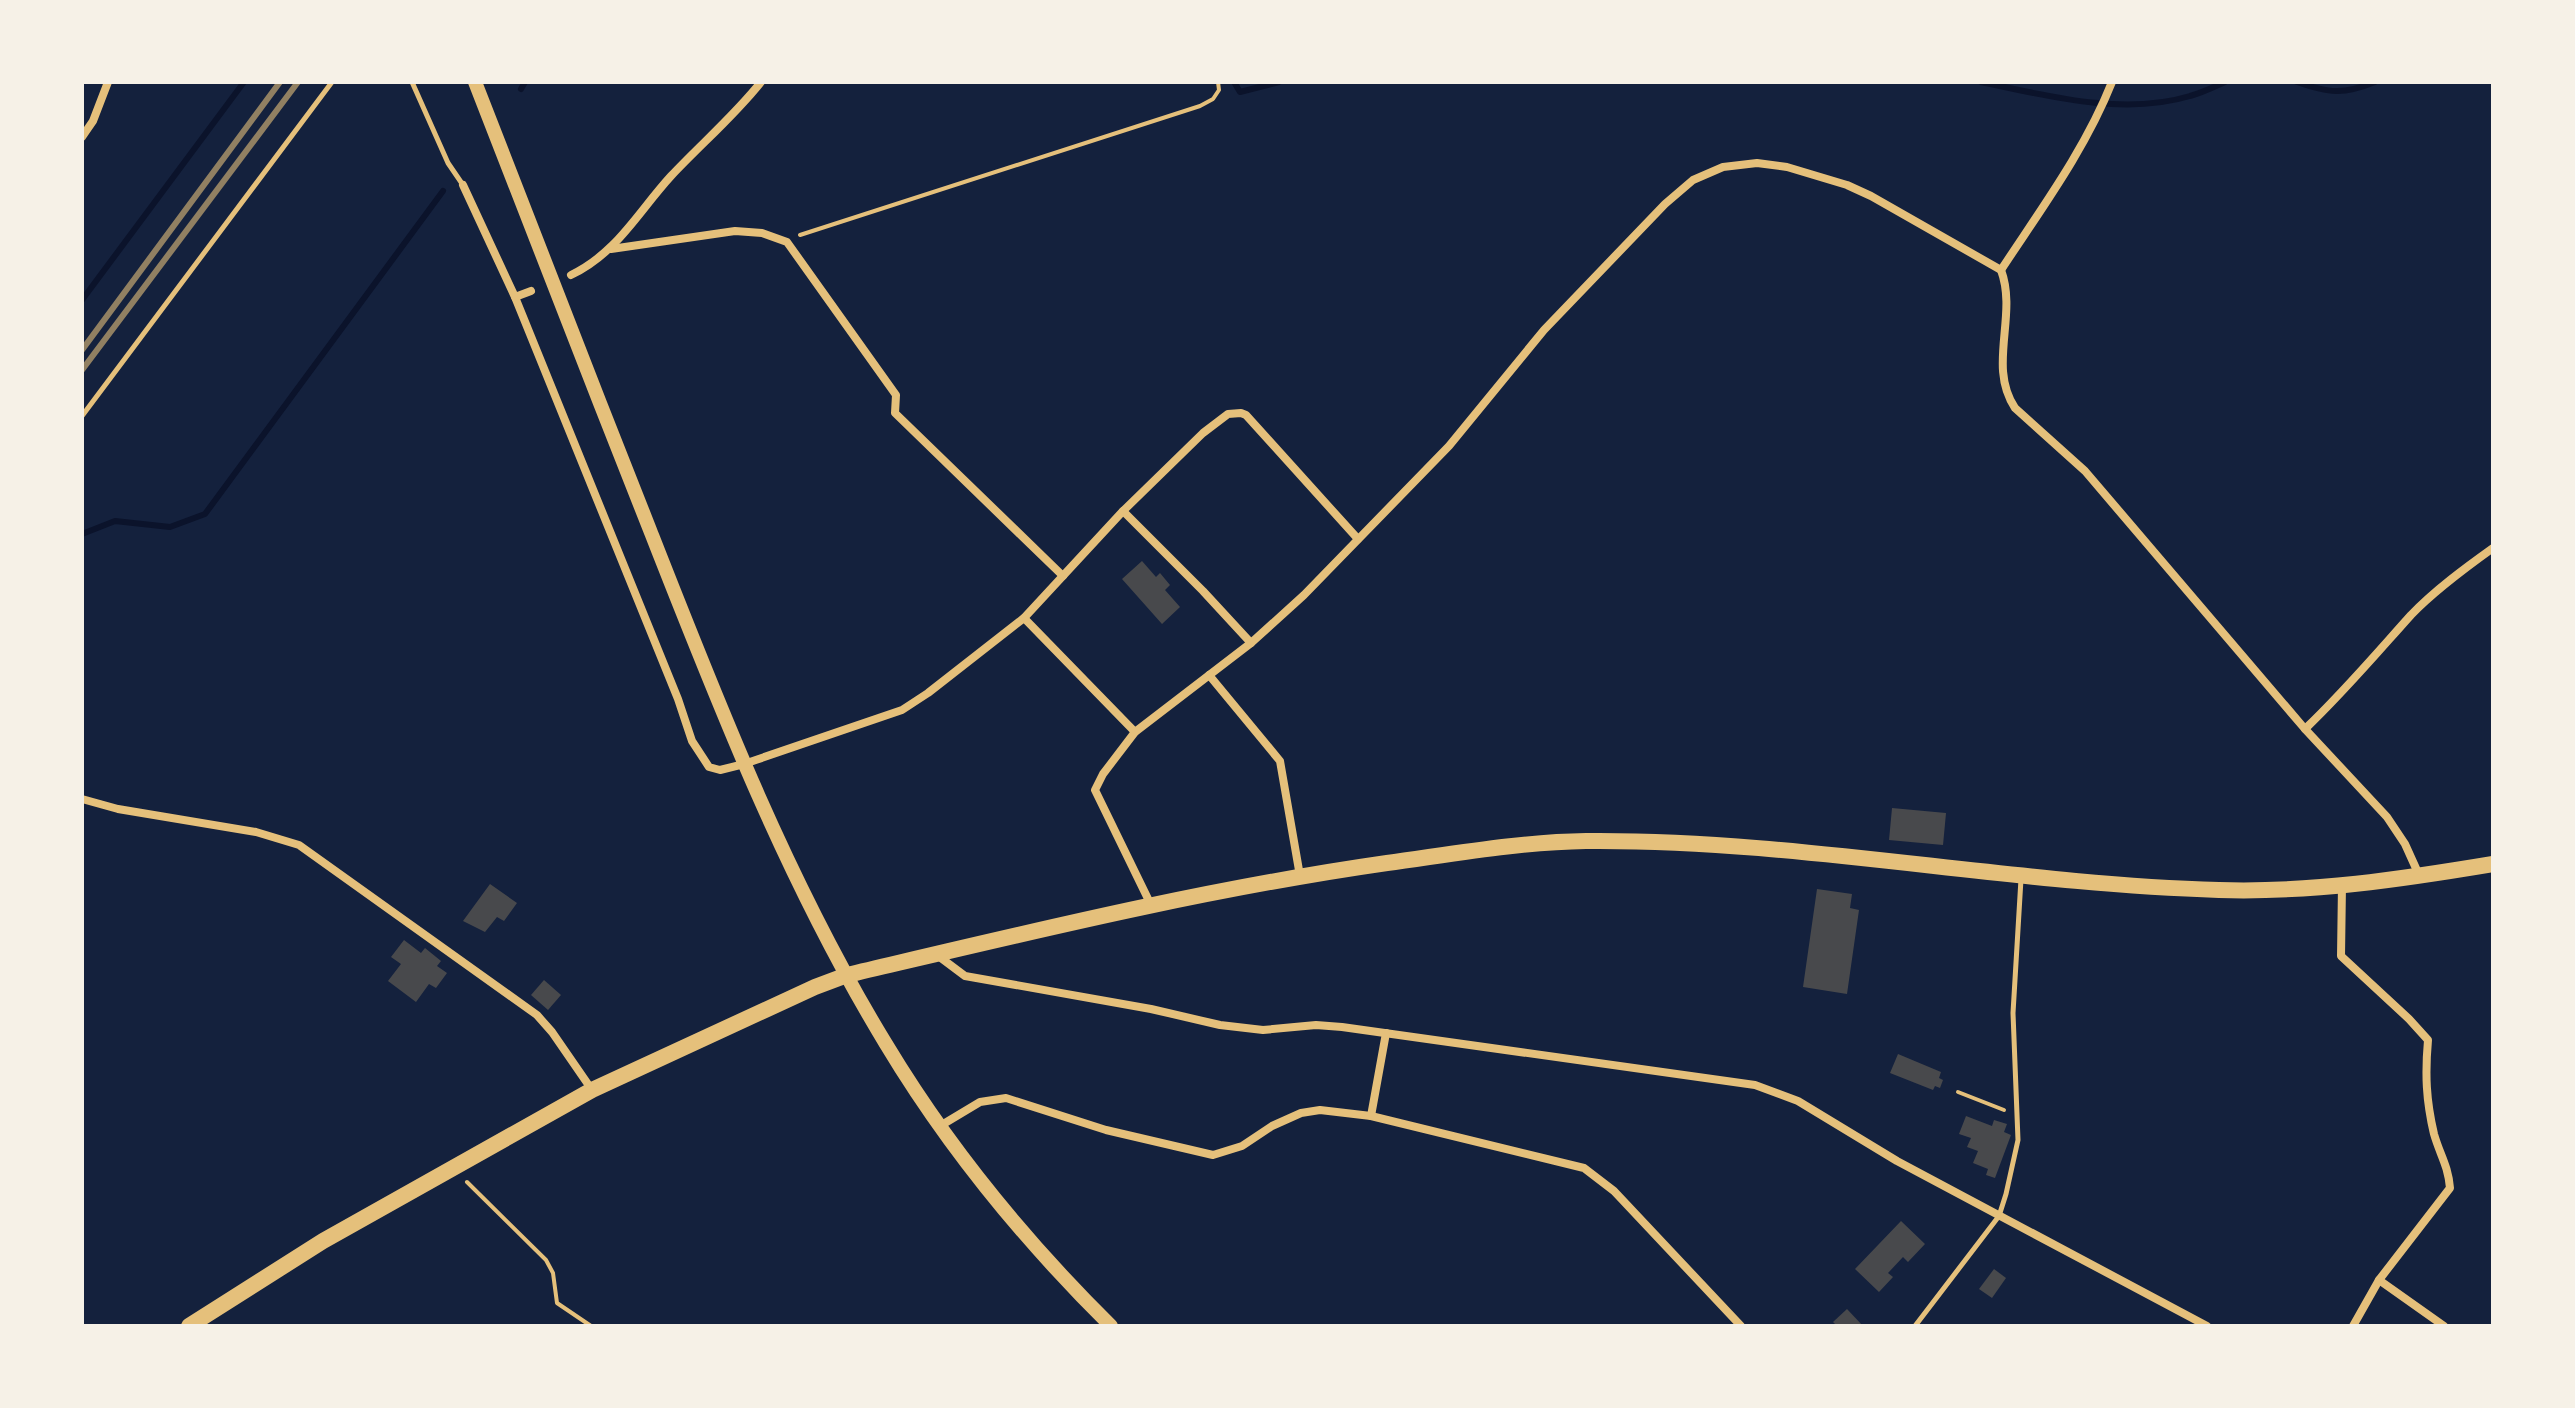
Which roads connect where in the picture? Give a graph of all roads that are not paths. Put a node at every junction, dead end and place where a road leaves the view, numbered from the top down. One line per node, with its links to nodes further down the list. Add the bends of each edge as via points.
1 (108, 82): 7 (street)
2 (332, 82): 14 (lane)
3 (412, 82): 8 (lane)
4 (475, 82): 24 (main road)
5 (761, 82): 9 (street, via 653,196)
6 (2112, 82): 10 (street, via 2086,140)
7 (82, 137)
8 (463, 185): 13 (street)
9 (611, 249): 11 (street); 18 (street, via 735,231 787,242 896,395 895,413)
10 (2001, 270): 16 (street, via 1847,185 1787,167 1723,167 1693,180 1654,216 1544,330 1449,446); 22 (street, via 2008,298 2002,377 2015,408 2085,471)
11 (571, 275)
12 (531, 291): 13 (street)
13 (515, 297): 24 (street, via 692,741 709,767)
14 (82, 416)
15 (1123, 511): 16 (street, via 1203,433 1228,414 1241,413); 18 (street); 20 (street)
16 (1358, 539): 20 (street)
17 (2493, 548): 22 (street, via 2413,614)
18 (1063, 576): 19 (street)
19 (1024, 618): 23 (street); 24 (street, via 902,710)
20 (1251, 643): 21 (street)
21 (1209, 675): 23 (street); 28 (street, via 1280,761)
22 (2305, 729): 29 (street, via 2387,817)
23 (1135, 732): 31 (street, via 1095,790)
24 (744, 764): 33 (main road)
25 (82, 799): 35 (street, via 299,845 537,1015)
26 (2493, 864): 29 (main road)
27 (2021, 874): 28 (main road, via 1588,841 1503,847); 30 (main road, via 2220,890); 38 (lane, via 2013,1013 2018,1140)
28 (1300, 876): 31 (main road)
29 (2420, 876): 30 (main road)
30 (2342, 884): 39 (street, via 2341,956 2428,1040 2424,1078 2450,1188)
31 (1151, 905): 32 (main road)
32 (937, 954): 33 (main road); 34 (street, via 965,976 1220,1025 1263,1030 1316,1025)
33 (847, 975): 35 (main road); 37 (main road)
34 (1386, 1033): 36 (street); 38 (street, via 1755,1085 1798,1101)
35 (592, 1090): 40 (main road, via 323,1241)
36 (1371, 1116): 37 (street, via 1301,1113 1242,1146 1213,1155 1106,1130 1006,1098 980,1102); 42 (street, via 1584,1168 1614,1191)
37 (940, 1126): 41 (main road, via 1027,1236)
38 (1999, 1216): 43 (lane); 44 (street)
39 (2379, 1280): 45 (street); 46 (street)
40 (189, 1326)
41 (1111, 1326)
42 (1741, 1326)
43 (1915, 1326)
44 (2207, 1326)
45 (2353, 1326)
46 (2444, 1326)

